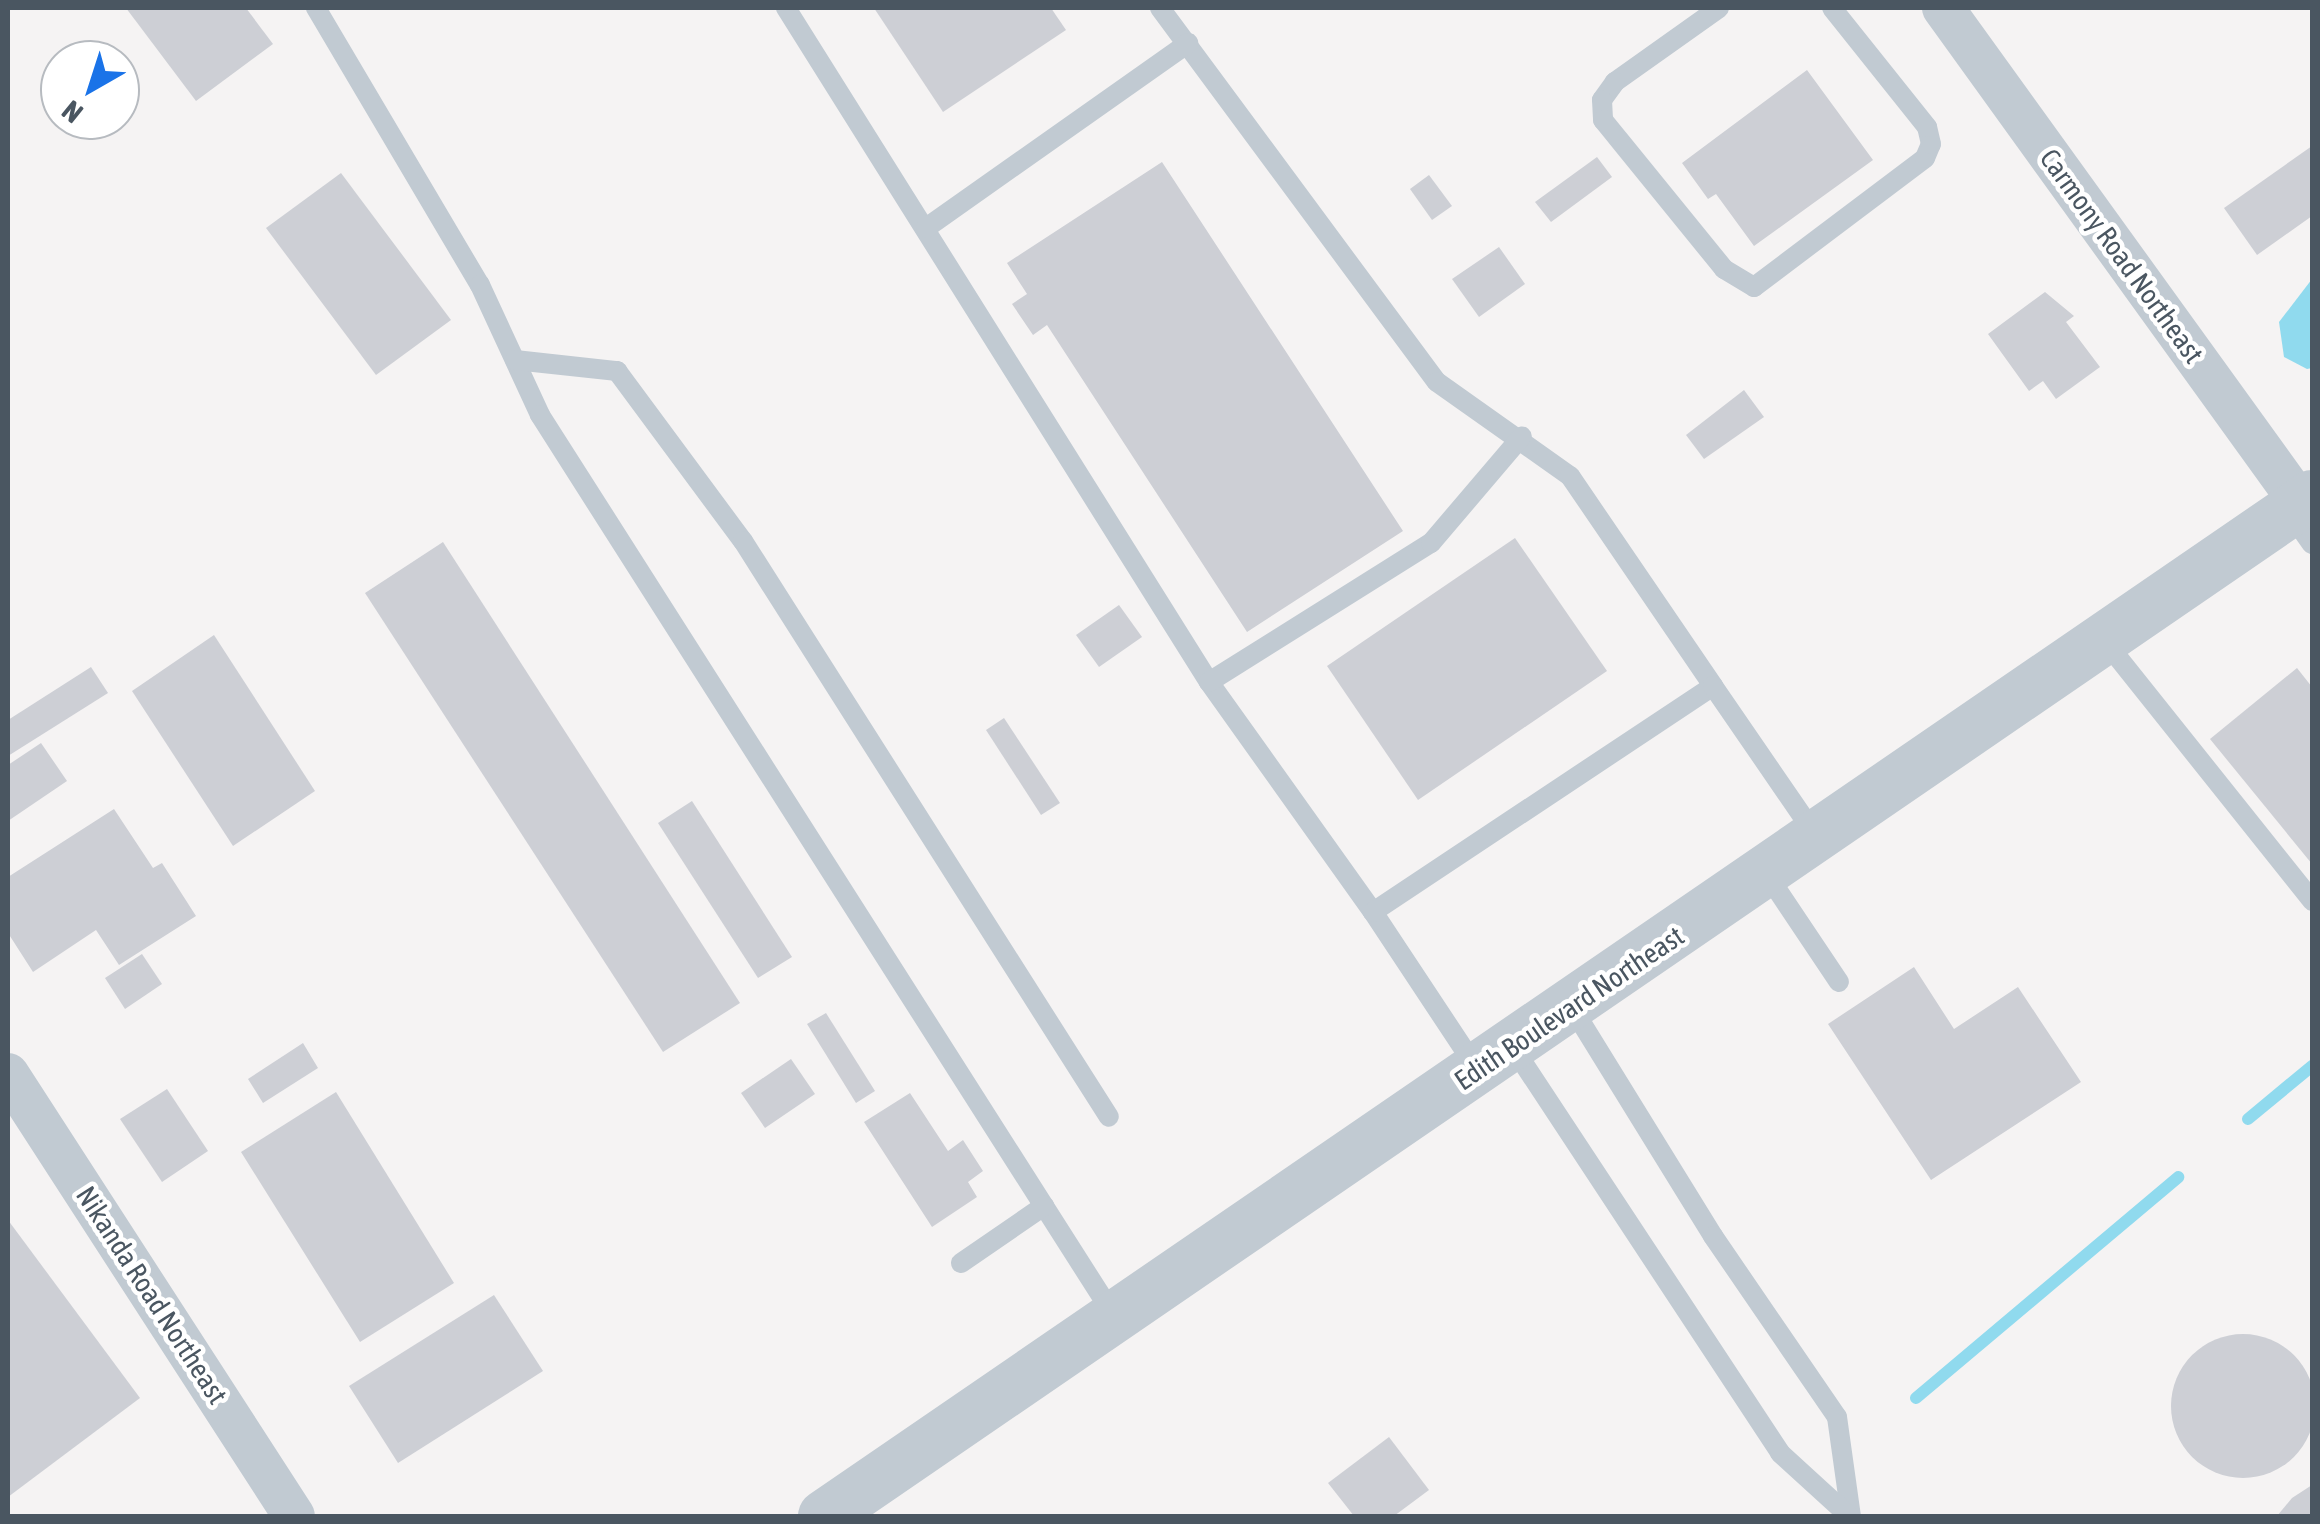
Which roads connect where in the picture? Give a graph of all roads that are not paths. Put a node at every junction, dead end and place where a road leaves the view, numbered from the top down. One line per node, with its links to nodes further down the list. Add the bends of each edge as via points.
1 (316, 8): 9 (lane, via 480,286)
2 (786, 8): 8 (lane)
3 (1160, 8): 7 (lane)
4 (1719, 8): 5 (lane, via 1615,82 1602,100 1604,120 1724,269 1754,288 1925,158 1931,144 1927,127)
5 (1832, 8)
6 (1943, 8): 11 (street, Carmony Road Northeast)
7 (1188, 43): 8 (lane); 10 (lane, via 1437,382)
8 (926, 228): 13 (lane)
9 (515, 360): 23 (lane, via 617,371 743,541); 24 (lane, via 551,432)
10 (1522, 436): 13 (lane, via 1441,535); 14 (lane, via 1570,476)
11 (2304, 514): 12 (street, Edith Boulevard Northeast)
12 (2104, 640): 15 (street, Edith Boulevard Northeast); 17 (lane)
13 (1209, 682): 18 (lane)
14 (1713, 686): 15 (lane); 18 (lane)
15 (1818, 838): 16 (street, Edith Boulevard Northeast)
16 (1766, 873): 19 (lane); 20 (street, Edith Boulevard Northeast)
17 (2312, 901)
18 (1373, 912): 21 (lane)
19 (1839, 982)
20 (1571, 1006): 21 (street, Edith Boulevard Northeast); 29 (lane, via 1713,1236 1837,1417)
21 (1495, 1058): 26 (street, Edith Boulevard Northeast); 29 (lane, via 1780,1453)
22 (8, 1074): 27 (street, Nikanda Road Northeast)
23 (1110, 1117)
24 (1044, 1206): 25 (lane); 26 (lane)
25 (961, 1263)
26 (1115, 1318): 28 (street, Edith Boulevard Northeast)
27 (283, 1512)
28 (824, 1516)
29 (1850, 1516)

